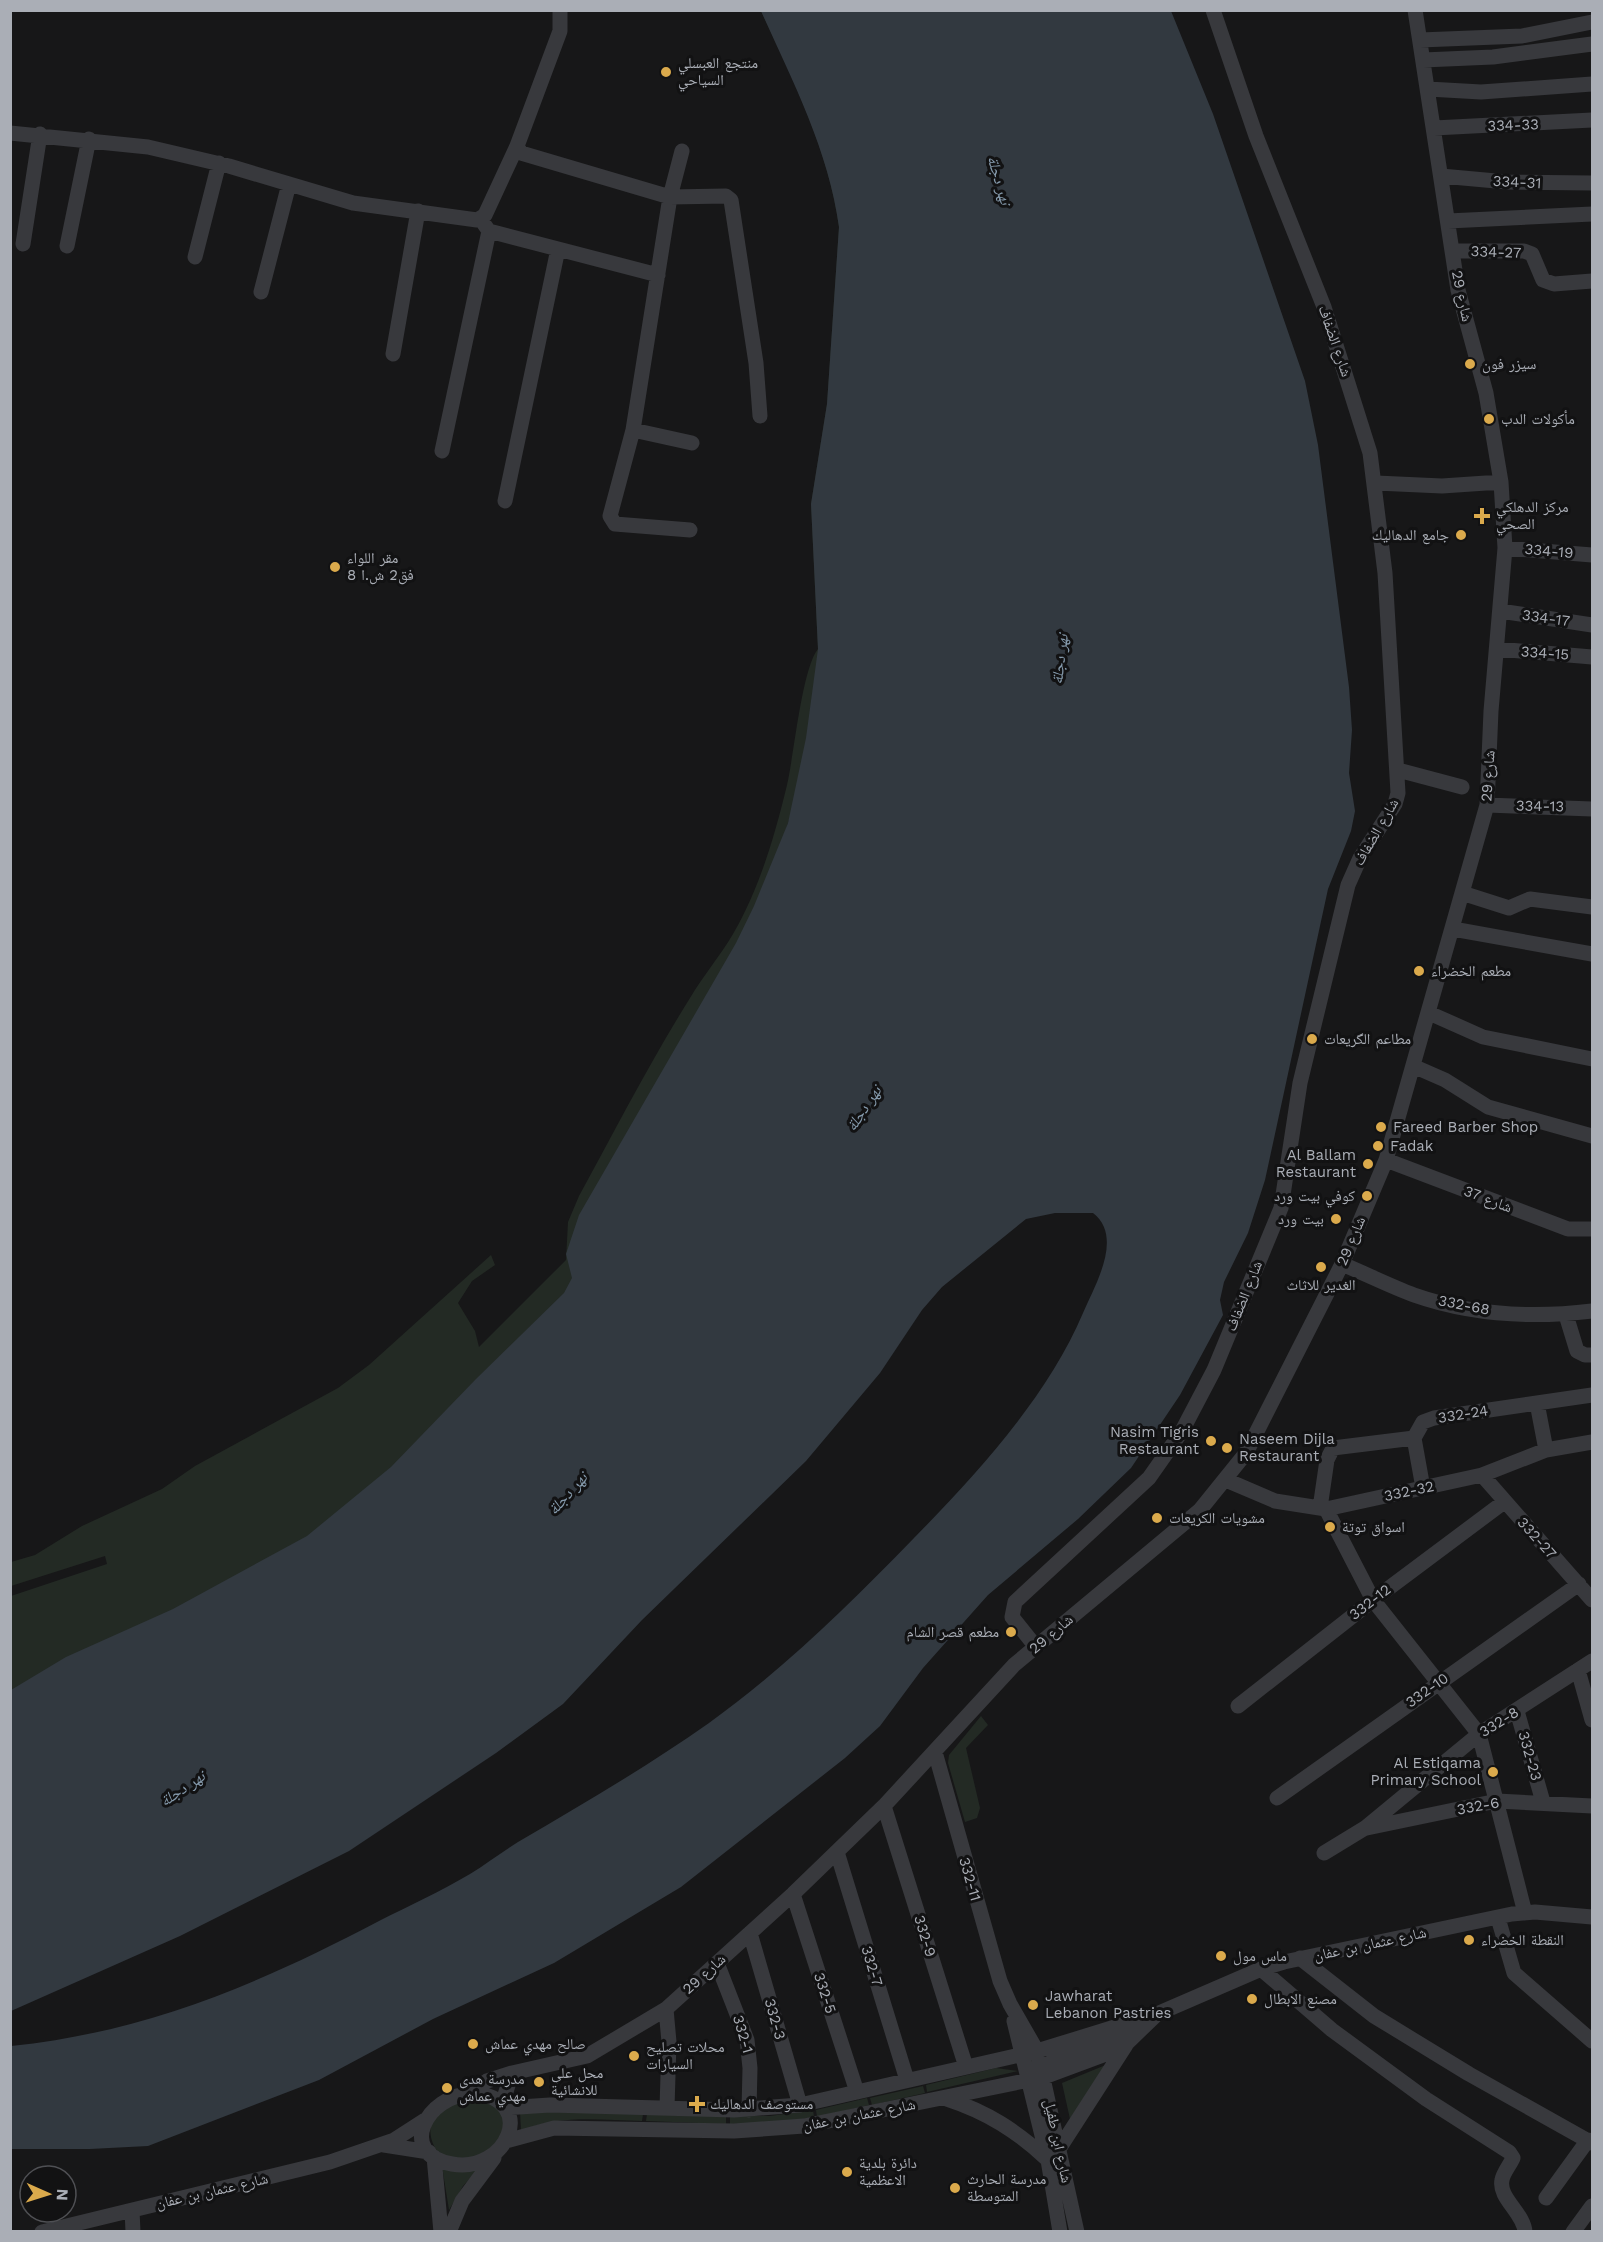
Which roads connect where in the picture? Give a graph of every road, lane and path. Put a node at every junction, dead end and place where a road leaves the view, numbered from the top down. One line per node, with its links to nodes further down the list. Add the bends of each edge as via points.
1 (560, 10): 15 (street, via 560,31)
2 (1213, 10): 40 (street, شارع الضفاف, via 1256,136 1324,307 1364,427)
3 (1415, 10): 5 (street, شارع 29)
4 (1593, 22): 5 (street, via 1522,36)
5 (1420, 40): 7 (street, شارع 29)
6 (1593, 44): 7 (street, via 1493,57)
7 (1423, 60): 9 (street, شارع 29)
8 (1593, 84): 9 (street, via 1480,92)
9 (1428, 89): 11 (street, شارع 29)
10 (1593, 120): 11 (street, 334-33)
11 (1434, 128): 18 (street, شارع 29)
12 (10, 133): 13 (street)
13 (40, 134): 14 (street); 26 (street)
14 (89, 139): 17 (street); 27 (street)
15 (518, 146): 21 (street, via 521,153); 25 (street)
16 (682, 151): 21 (street)
17 (219, 163): 20 (street); 30 (street)
18 (1441, 176): 19 (street, 334-31); 24 (street, شارع 29)
19 (1593, 183)
20 (289, 184): 22 (street, via 371,207); 33 (street)
21 (670, 197): 31 (street); 35 (street, via 726,196 731,200 756,363)
22 (418, 211): 25 (street); 34 (street)
23 (1593, 214): 24 (street)
24 (1448, 221): 29 (street, شارع 29)
25 (485, 225): 28 (street); 38 (street)
26 (23, 244)
27 (67, 246)
28 (558, 249): 31 (street); 41 (street)
29 (1453, 250): 32 (street, 334-27, via 1524,251 1532,254 1543,280 1554,284); 39 (street, شارع 29, via 1458,290 1486,393)
30 (195, 257)
31 (658, 275): 36 (street)
32 (1593, 281)
33 (261, 292)
34 (393, 354)
35 (760, 416)
36 (633, 430): 37 (street); 42 (street, via 611,522)
37 (692, 443)
38 (442, 451)
39 (1501, 482): 40 (street, via 1442,486); 43 (street, شارع 29)
40 (1376, 483): 49 (street, شارع الضفاف)
41 (505, 501)
42 (690, 530)
43 (1505, 548): 44 (street, 334-19); 45 (street, شارع 29)
44 (1593, 555)
45 (1500, 611): 46 (street, 334-17); 47 (street, شارع 29)
46 (1593, 625)
47 (1497, 649): 48 (street, 334-15); 51 (street, شارع 29)
48 (1593, 657)
49 (1398, 770): 50 (street); 80 (street, شارع الضفاف, via 1395,804 1360,858 1348,885 1300,1083 1281,1208 1214,1370 1182,1431 1149,1478 1015,1602 1012,1617)
50 (1461, 787)
51 (1487, 805): 52 (street, 334-13); 53 (street, شارع 29)
52 (1593, 809)
53 (1462, 893): 54 (street, via 1509,908 1530,899); 55 (street, شارع 29)
54 (1593, 907)
55 (1453, 929): 56 (street); 57 (street, شارع 29)
56 (1593, 954)
57 (1429, 1013): 58 (street, via 1483,1037); 59 (street, شارع 29)
58 (1593, 1059)
59 (1413, 1066): 60 (street, via 1445,1080 1488,1107); 61 (street, شارع 29)
60 (1593, 1136)
61 (1386, 1160): 62 (street, شارع 37, via 1568,1228); 63 (street, شارع 29)
62 (1593, 1229)
63 (1342, 1264): 65 (street, 332-68, via 1415,1295 1470,1309); 73 (street, شارع 29, via 1258,1432)
64 (1593, 1311): 65 (street, 332-68)
65 (1566, 1315): 66 (street, via 1577,1351 1585,1356)
66 (1593, 1354)
67 (1593, 1395): 68 (street, 332-24)
68 (1537, 1403): 69 (street, 332-24, via 1428,1420); 71 (street)
69 (1414, 1438): 74 (street); 76 (street, via 1333,1448 1327,1460)
70 (1593, 1442): 71 (street, 332-32)
71 (1546, 1450): 72 (street, 332-32)
72 (1482, 1475): 74 (street, 332-32); 75 (street, 332-27)
73 (1226, 1480): 76 (street, 332-32, via 1275,1502); 80 (street, شارع 29, via 1200,1510)
74 (1423, 1488): 76 (street, 332-32)
75 (1504, 1502): 77 (street, 332-27); 78 (street, 332-12)
76 (1323, 1508): 78 (street)
77 (1579, 1584): 79 (street, 332-27); 83 (street, 332-10)
78 (1373, 1600): 83 (street); 84 (street, 332-12)
79 (1593, 1600)
80 (1036, 1647): 88 (street, شارع 29, via 1001,1677)
81 (1593, 1662): 82 (street, 332-8)
82 (1578, 1670): 85 (street, 332-8); 86 (street)
83 (1437, 1683): 87 (street); 89 (street, 332-10)
84 (1238, 1706)
85 (1517, 1711): 87 (street, 332-8); 91 (street, 332-23)
86 (1593, 1720)
87 (1479, 1734): 90 (street); 94 (street, 332-8)
88 (935, 1752): 92 (street, شارع 29); 109 (street, 332-11, via 993,1959)
89 (1277, 1798)
90 (1497, 1801): 91 (street, 332-6); 94 (street, 332-6); 98 (street)
91 (1544, 1802): 93 (street, 332-6)
92 (884, 1806): 95 (street, شارع 29); 110 (street, 332-9)
93 (1593, 1806)
94 (1365, 1828): 96 (street, 332-8)
95 (837, 1852): 97 (street, شارع 29); 113 (street, 332-7)
96 (1324, 1852)
97 (793, 1894): 101 (street, شارع 29); 114 (street, 332-5)
98 (1525, 1913): 99 (street, شارع عثمان بن عفان); 100 (street, شارع عثمان بن عفان)
99 (1593, 1917)
100 (1498, 1918): 102 (street, شارع عثمان بن عفان); 107 (street, via 1514,1973)
101 (750, 1933): 103 (street, شارع 29); 117 (street, 332-3)
102 (1300, 1958): 104 (street, شارع عثمان بن عفان); 122 (street, via 1374,2016)
103 (717, 1963): 105 (street, شارع 29); 120 (street, 332-1, via 747,2040)
104 (1261, 1969): 106 (street, شارع عثمان بن عفان); 137 (street, via 1332,2030 1426,2099 1509,2152 1513,2158 1502,2179 1502,2192 1524,2224)
105 (666, 2008): 111 (street, شارع 29, via 587,2056); 119 (street)
106 (1157, 2014): 108 (street, شارع عثمان بن عفان); 109 (street, شارع عثمان بن عفان); 112 (street, via 1100,2044 1056,2059)
107 (1593, 2041)
108 (1127, 2043): 112 (street, شارع عثمان بن عفان, via 1103,2056); 125 (street)
109 (1030, 2053): 110 (street, شارع عثمان بن عفان); 112 (street, شارع ابن طفيل)
110 (966, 2067): 113 (street, شارع عثمان بن عفان)
111 (512, 2073): 115 (street, شارع 29, via 487,2081); 118 (street)
112 (1039, 2075): 116 (street, شارع عثمان بن عفان); 125 (street, شارع ابن طفيل); 127 (street, شارع ابن طفيل)
113 (907, 2080): 114 (street, شارع عثمان بن عفان)
114 (857, 2092): 117 (street, شارع عثمان بن عفان)
115 (467, 2094): 118 (street, via 484,2095); 121 (street, via 443,2101)
116 (944, 2098): 124 (street, شارع عثمان بن عفان, via 782,2129 562,2127 536,2131); 127 (street, via 1001,2121)
117 (800, 2105): 120 (street, شارع عثمان بن عفان)
118 (504, 2106): 119 (street, شارع عثمان بن عفان); 124 (street, via 511,2123)
119 (667, 2108): 120 (street, شارع عثمان بن عفان)
120 (749, 2110)
121 (425, 2120): 123 (street, شارع عثمان بن عفان); 126 (street, via 422,2135)
122 (1590, 2141): 128 (street)
123 (381, 2145): 126 (street, شارع عثمان بن عفان, via 407,2147); 130 (street, شارع عثمان بن عفان, via 267,2179)
124 (502, 2146): 126 (street, via 485,2160 470,2165 454,2165); 134 (street, via 462,2200)
125 (1059, 2149): 136 (street, شارع ابن طفيل)
126 (432, 2155): 133 (street)
127 (1048, 2160): 135 (street, شارع ابن طفيل)
128 (1546, 2198)
129 (1593, 2206): 138 (street)
130 (132, 2210): 131 (street, شارع عثمان بن عفان); 132 (street)
131 (42, 2232)
132 (133, 2232)
133 (441, 2232)
134 (449, 2232)
135 (1060, 2232)
136 (1077, 2232)
137 (1525, 2232)
138 (1573, 2232)

